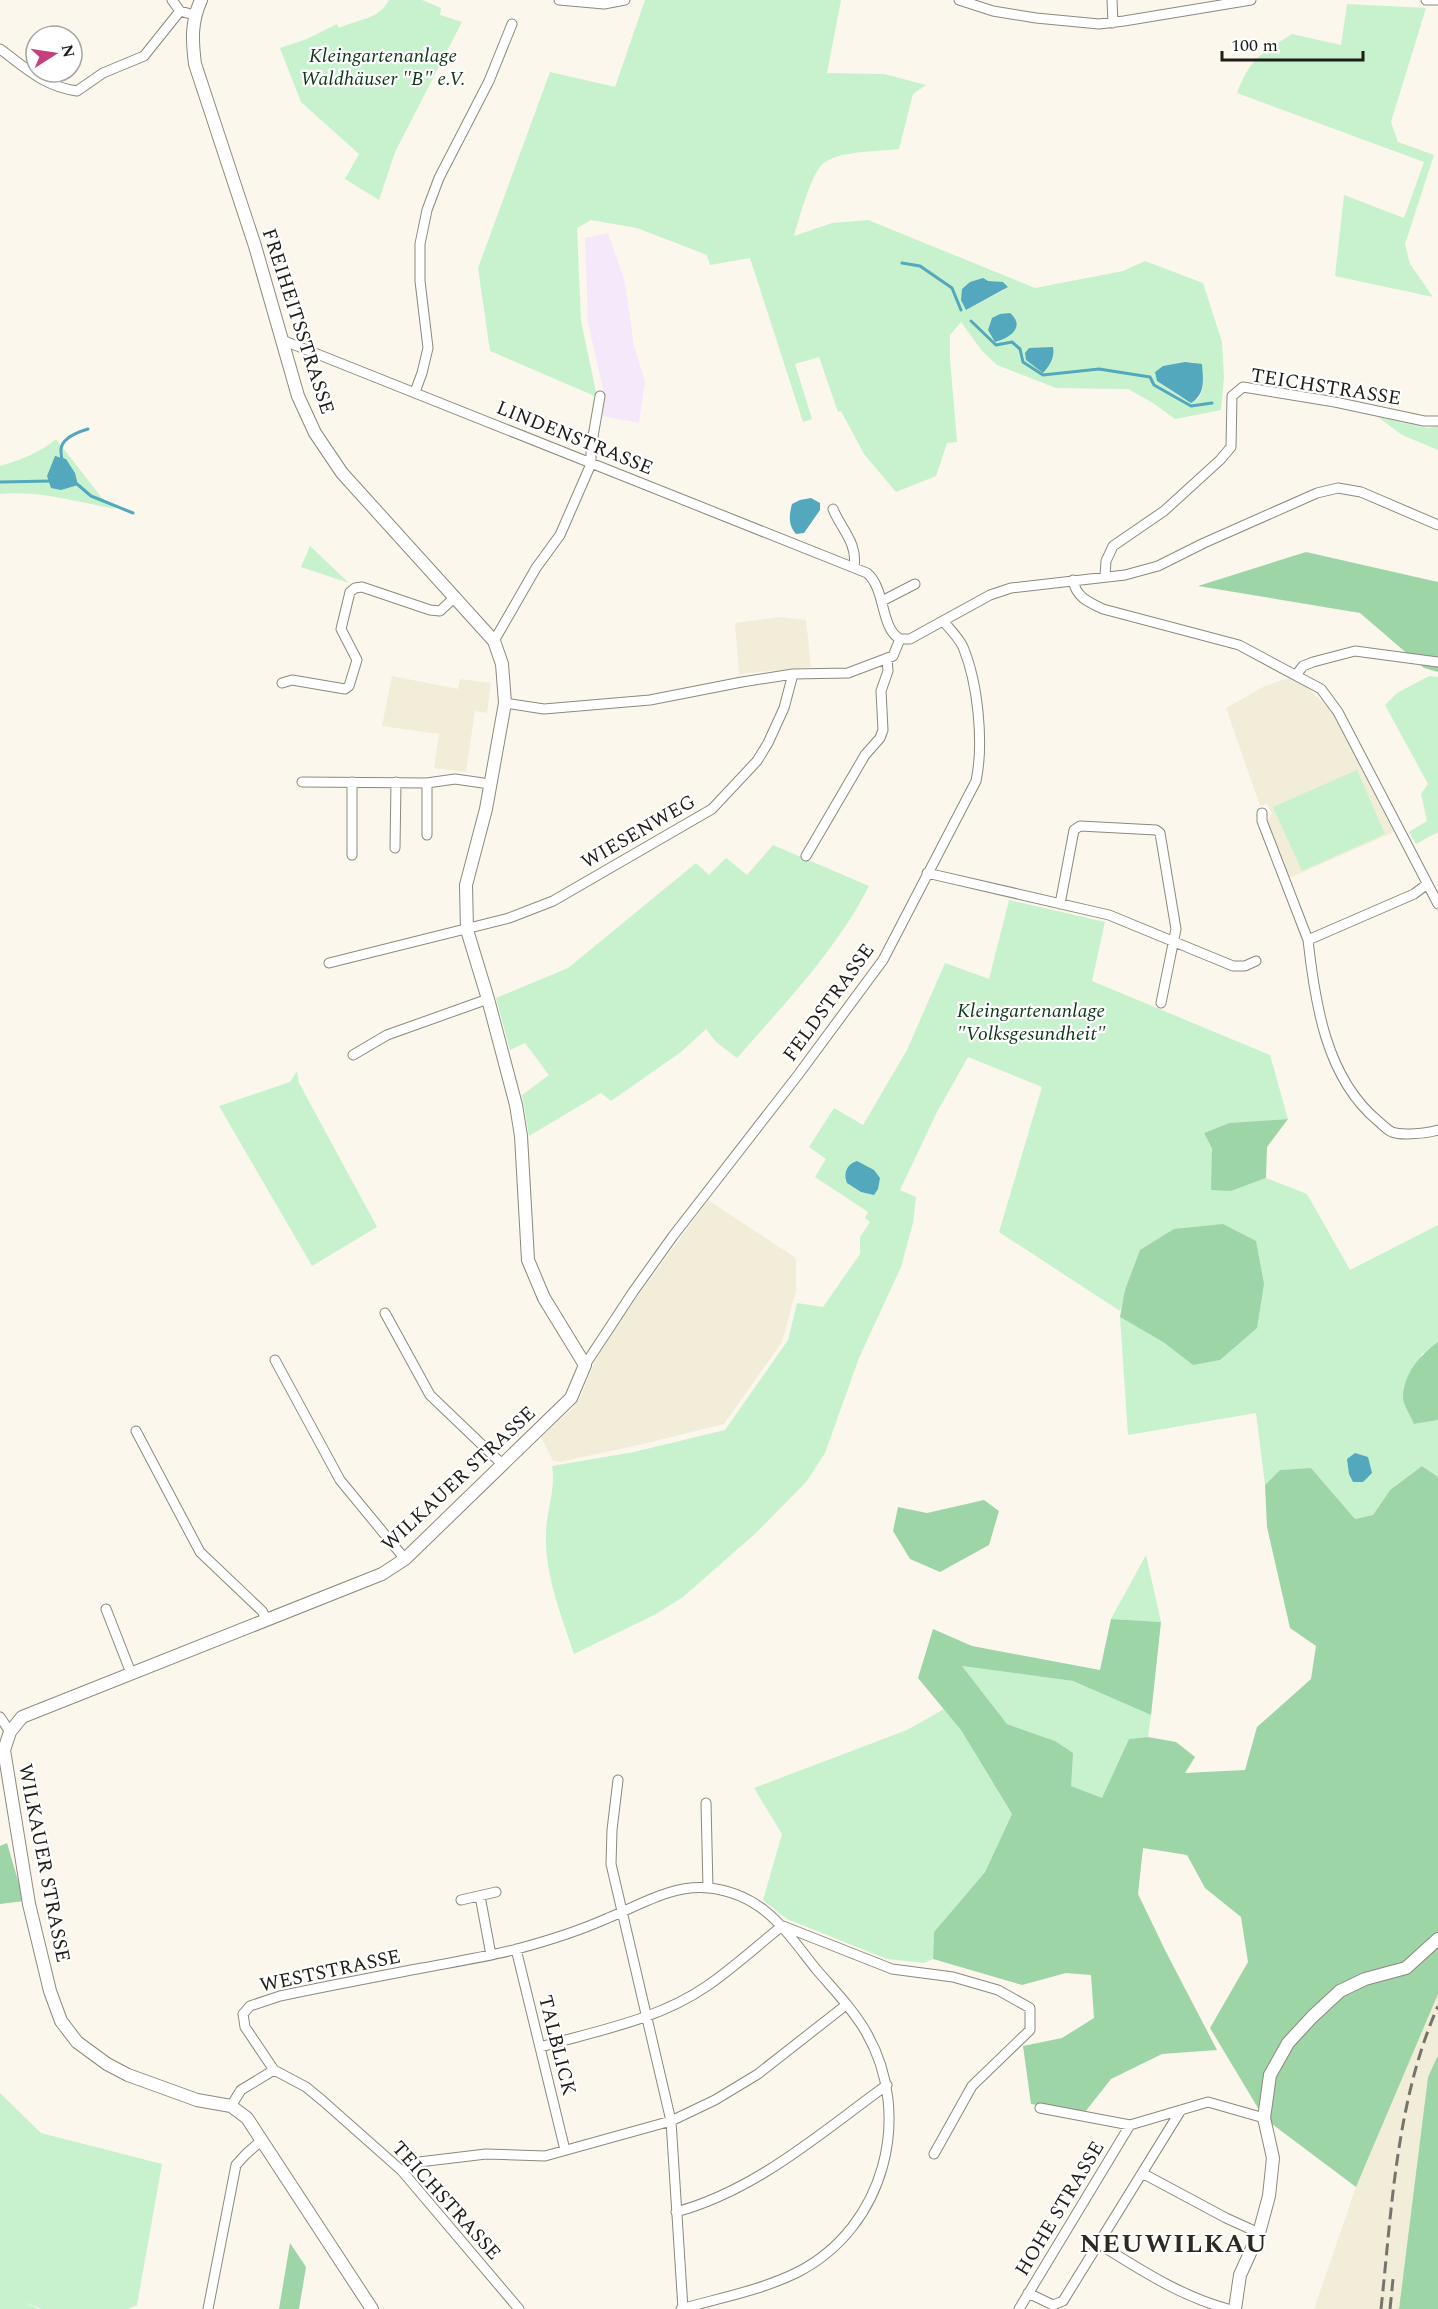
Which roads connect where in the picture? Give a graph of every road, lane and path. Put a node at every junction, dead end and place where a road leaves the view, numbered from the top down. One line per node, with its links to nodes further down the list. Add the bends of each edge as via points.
1 (172, 0): 10 (street)
2 (201, 0): 11 (street, FREIHEITSSTRASSE)
3 (559, 0): 4 (street, via 604,4)
4 (625, 0)
5 (959, 0): 12 (street, via 1036,18)
6 (1112, 0): 12 (street)
7 (1251, 0): 12 (street)
8 (1426, 0): 9 (street)
9 (1437, 0)
10 (180, 11): 11 (street); 14 (street, via 144,56 103,73 77,91 30,74)
11 (194, 15): 15 (street, FREIHEITSSTRASSE, via 191,37 195,64)
12 (1113, 23)
13 (513, 24): 16 (street, via 427,210 420,244 420,281 428,348)
14 (0, 49)
15 (282, 340): 16 (street, LINDENSTRASSE); 26 (street, FREIHEITSSTRASSE, via 298,396 321,443 342,473)
16 (415, 392): 19 (street, LINDENSTRASSE)
17 (600, 396): 19 (street)
18 (1438, 421): 23 (street, TEICHSTRASSE, via 1243,387 1232,396 1231,447 1164,511 1113,546)
19 (591, 464): 22 (street, LINDENSTRASSE); 30 (street, via 560,535)
20 (832, 508): 22 (street, via 852,543)
21 (1438, 525): 23 (street, via 1361,492 1338,488 1317,493 1158,566)
22 (854, 567): 27 (street, LINDENSTRASSE, via 872,577)
23 (1105, 576): 24 (street)
24 (1072, 580): 28 (street, via 1000,592); 34 (street, via 1075,591 1103,609 1239,645)
25 (915, 584): 27 (street)
26 (455, 597): 30 (street, FREIHEITSSTRASSE); 35 (street, via 440,611 355,588 341,629 357,660 349,686 345,689 292,680)
27 (882, 601): 29 (street, LINDENSTRASSE, via 892,633)
28 (943, 621): 29 (street, via 910,639); 47 (street, FELDSTRASSE, via 963,645 972,679 980,763 950,834)
29 (900, 639): 31 (street, via 894,654)
30 (494, 641): 36 (street, FREIHEITSSTRASSE, via 502,664)
31 (886, 658): 33 (street, via 848,673); 46 (street, via 880,738 865,755)
32 (1438, 662): 34 (street, via 1355,651 1303,666)
33 (793, 674): 36 (street, via 650,700 584,707 544,709); 51 (street, WIESENWEG, via 784,708 768,743 757,761 712,809 553,901)
34 (1296, 675): 48 (street, via 1321,689 1338,712)
35 (282, 683)
36 (505, 703): 41 (street)
37 (302, 782): 38 (street)
38 (352, 782): 39 (street); 45 (street)
39 (396, 782): 40 (street); 44 (street)
40 (427, 783): 41 (street, via 455,779); 43 (street)
41 (490, 784): 51 (street, via 466,885)
42 (1262, 813): 52 (street)
43 (426, 835)
44 (395, 848)
45 (352, 855)
46 (806, 856)
47 (927, 873): 49 (street); 62 (street, FELDSTRASSE, via 883,960 674,1236)
48 (1426, 885): 50 (street); 52 (street, via 1414,894)
49 (1060, 904): 53 (street, via 1109,915); 53 (street, via 1074,830 1080,826 1156,830 1160,833)
50 (1438, 904)
51 (467, 930): 55 (street, WIESENWEG); 56 (street)
52 (1308, 940): 59 (street, via 1317,1007 1328,1042 1361,1107 1392,1132)
53 (1175, 942): 54 (street, via 1233,966); 57 (street)
54 (1256, 961)
55 (329, 963)
56 (488, 999): 58 (street, via 387,1035); 62 (street, via 521,1136 528,1260 544,1298)
57 (1161, 1003)
58 (353, 1055)
59 (1438, 1130)
60 (385, 1313): 64 (street, via 430,1395)
61 (275, 1360): 65 (street, via 340,1480)
62 (585, 1365): 64 (street, WILKAUER STRASSE, via 571,1398)
63 (136, 1431): 67 (street, via 200,1552)
64 (502, 1464): 65 (street, WILKAUER STRASSE)
65 (405, 1559): 67 (street, WILKAUER STRASSE, via 382,1575)
66 (106, 1609): 68 (street)
67 (267, 1620): 68 (street, WILKAUER STRASSE)
68 (130, 1673): 70 (street, WILKAUER STRASSE, via 22,1717)
69 (0, 1717): 70 (street)
70 (5, 1730): 87 (street, WILKAUER STRASSE, via 4,1750 29,1904 61,2021 77,2042 134,2078 197,2100)
71 (618, 1779): 77 (street, via 611,1864)
72 (706, 1803): 73 (street)
73 (708, 1888): 77 (street, WESTSTRASSE, via 685,1888); 78 (street, WESTSTRASSE, via 757,1903)
74 (496, 1893): 75 (street)
75 (480, 1896): 76 (street); 81 (street)
76 (461, 1900)
77 (620, 1911): 80 (street, WESTSTRASSE); 83 (street)
78 (782, 1926): 82 (street); 83 (street, via 707,1986); 95 (street, via 891,1969 953,1977 998,1990 1030,2008 1030,2030 972,2086)
79 (1438, 1939): 90 (street, via 1406,1968 1365,1979 1340,1991 1312,2017 1288,2043 1270,2075)
80 (516, 1949): 81 (street, WESTSTRASSE); 84 (street, TALBLICK)
81 (491, 1955): 85 (street, WESTSTRASSE, via 280,1996 250,2006 243,2014 245,2027)
82 (846, 2005): 86 (street, via 866,2032); 91 (street, via 758,2074)
83 (645, 2016): 84 (street); 91 (street)
84 (540, 2048): 94 (street, TALBLICK)
85 (274, 2070): 87 (street, via 241,2090); 96 (street, TEICHSTRASSE, via 306,2087)
86 (887, 2085): 98 (street, via 756,2178 722,2196); 105 (street, via 889,2145 871,2200 854,2227 825,2255 799,2271 760,2287)
87 (231, 2106): 93 (street, via 247,2118)
88 (1040, 2108): 92 (street)
89 (1181, 2110): 90 (street, via 1208,2102); 92 (street); 97 (street)
90 (1264, 2118): 99 (street, via 1273,2158 1269,2196)
91 (670, 2121): 94 (street); 98 (street)
92 (1130, 2125): 101 (street, HOHE STRASSE)
93 (262, 2140): 102 (street, via 236,2165); 103 (street)
94 (565, 2150): 96 (street, via 545,2156 486,2154 419,2162)
95 (934, 2154)
96 (402, 2171): 104 (street, TEICHSTRASSE)
97 (1142, 2173): 99 (street); 100 (street)
98 (676, 2212): 105 (street)
99 (1259, 2232): 108 (street, via 1240,2276)
100 (1099, 2244): 101 (street, via 1063,2301 1053,2305); 107 (street, via 1166,2285)
101 (1028, 2293): 106 (street, HOHE STRASSE)
102 (208, 2309)
103 (372, 2309)
104 (519, 2309)
105 (682, 2309)
106 (1018, 2309)
107 (1228, 2309)
108 (1235, 2309)

